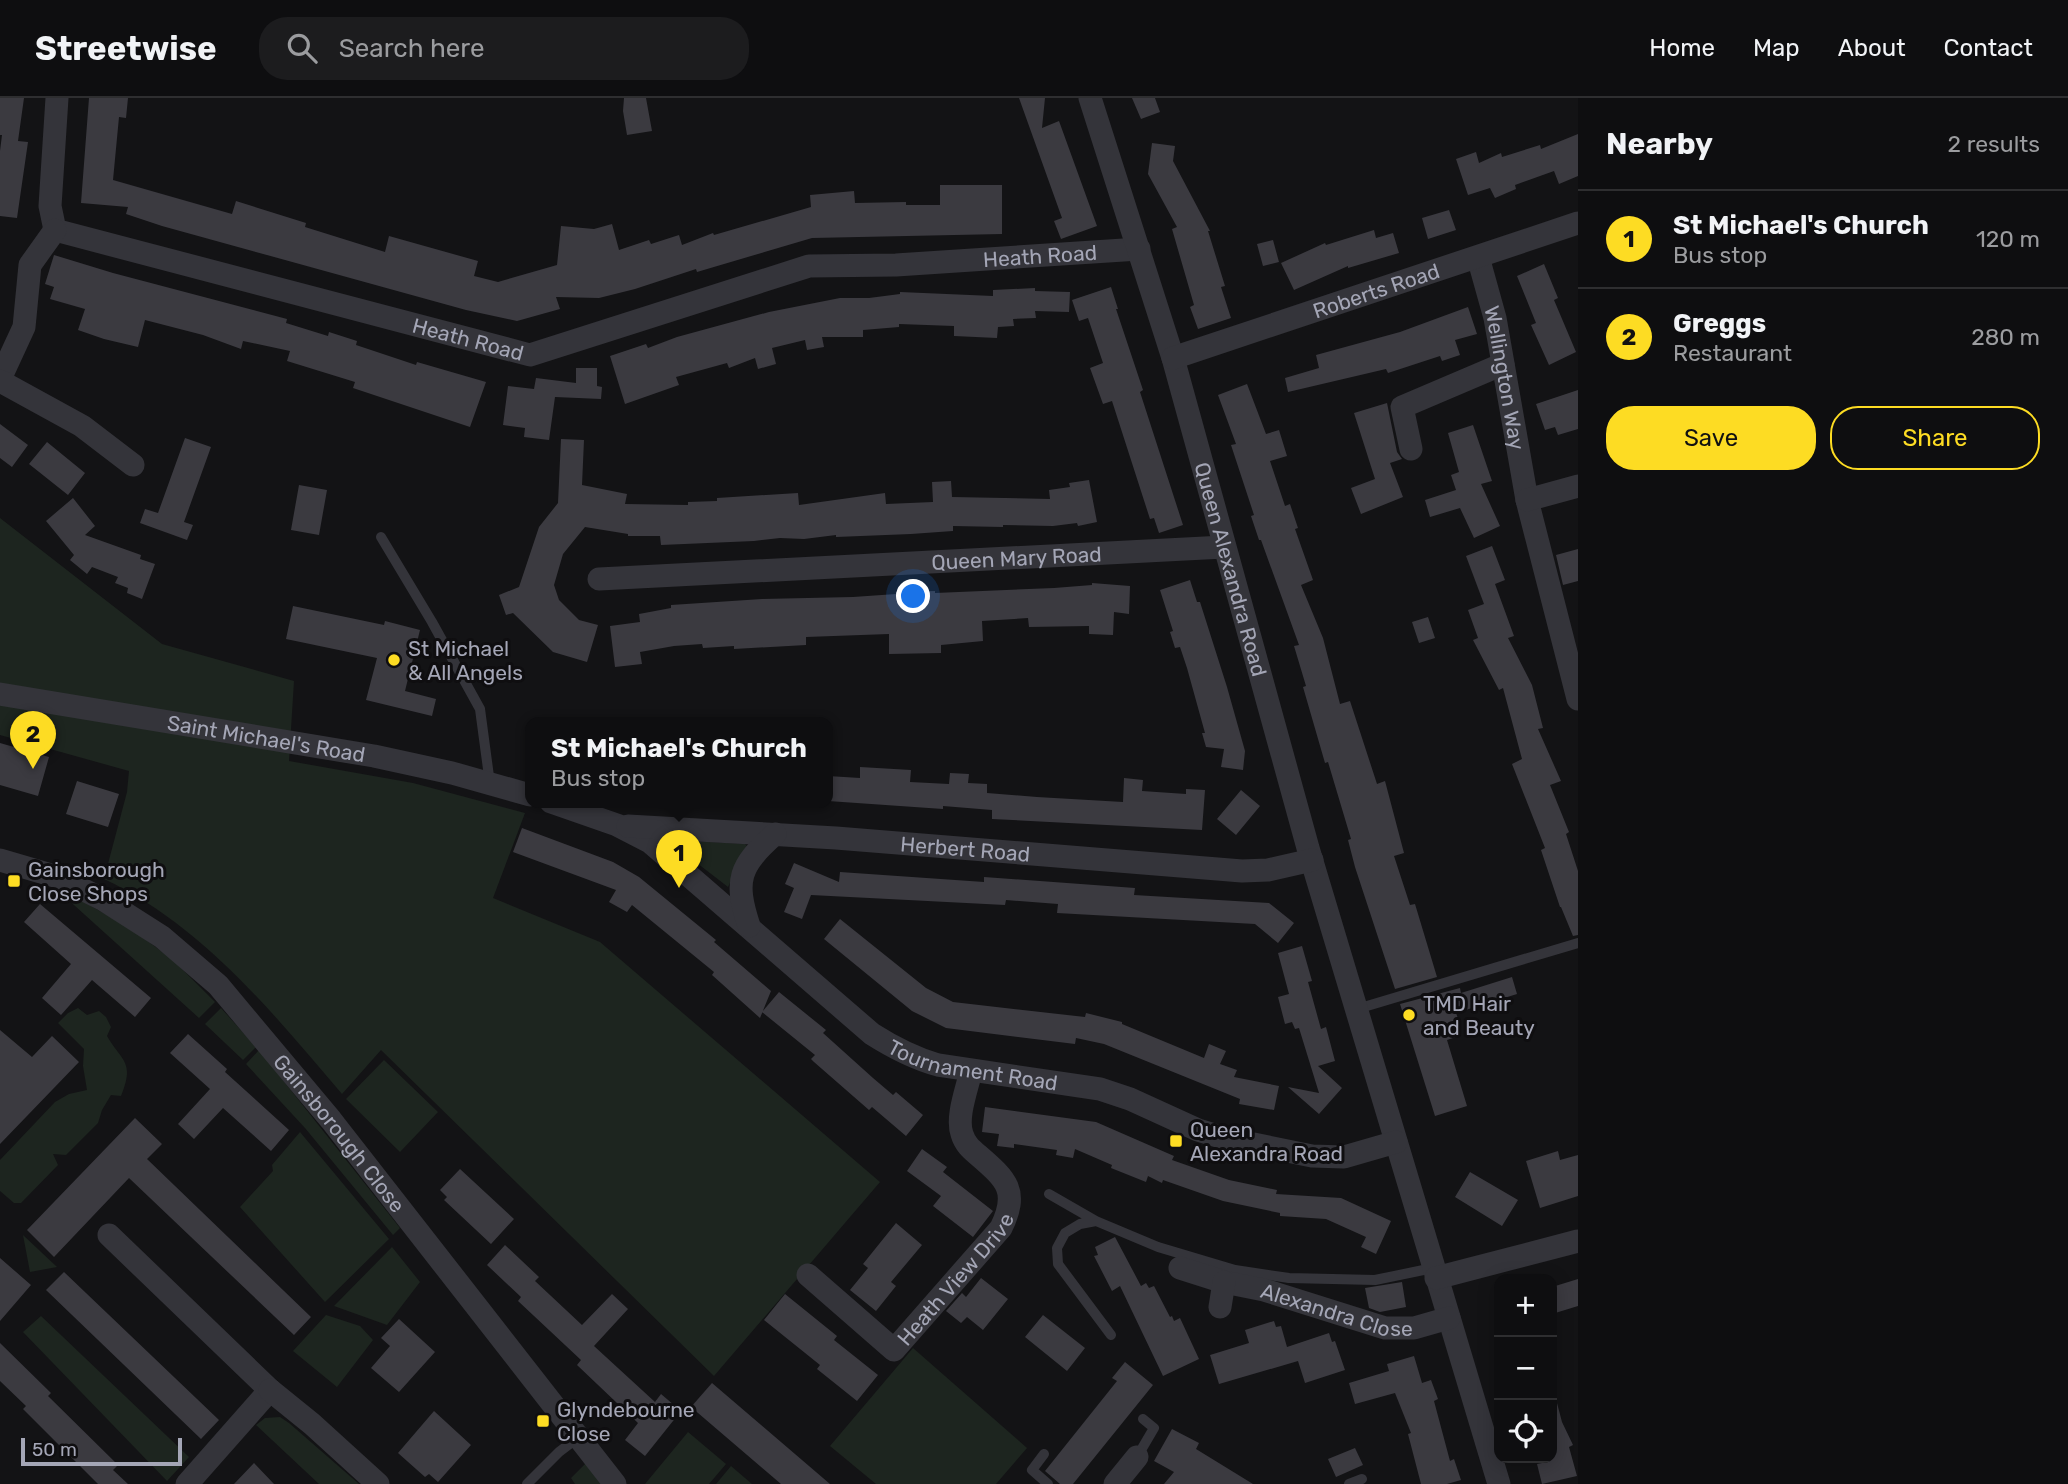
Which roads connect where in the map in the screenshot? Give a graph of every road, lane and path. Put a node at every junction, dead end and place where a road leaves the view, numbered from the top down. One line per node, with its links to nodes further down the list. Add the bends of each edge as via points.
1 (57, 98): 4 (street, via 50,206)
2 (1090, 98): 5 (street, Queen Alexandra Road)
3 (1578, 223): 6 (street, Roberts Road)
4 (55, 230): 5 (street, Heath Road, via 530,355 809,266 896,265); 9 (street, via 30,265 24,327)
5 (1139, 248): 7 (street, Queen Alexandra Road)
6 (1478, 257): 7 (street, Roberts Road); 8 (street, Wellington Way, via 1496,318)
7 (1174, 358): 15 (street, Queen Alexandra Road)
8 (1503, 364): 10 (street, via 1402,407); 13 (street, Wellington Way)
9 (0, 380): 11 (street, via 82,426)
10 (1411, 449)
11 (133, 465)
12 (1578, 486): 13 (street)
13 (1527, 500): 18 (street, Wellington Way)
14 (381, 537): 19 (lane, via 480,709)
15 (1224, 547): 16 (street, Queen Mary Road); 25 (street, Queen Alexandra Road)
16 (599, 579)
17 (0, 694): 19 (street, Saint Michael's Road, via 374,756)
18 (1578, 699)
19 (491, 783): 20 (street, Saint Michael's Road)
20 (525, 793)
21 (568, 808): 22 (street)
22 (617, 825): 23 (street, Herbert Road); 26 (street, Tournament Road, via 650,842)
23 (775, 834): 25 (street, Herbert Road, via 1242,871); 26 (street, via 757,851 740,881)
24 (0, 860): 44 (street, Gainsborough Close, via 58,877 104,900 162,937 218,985 331,1119)
25 (1312, 860): 28 (street, Queen Alexandra Road)
26 (749, 926): 29 (street, Tournament Road, via 895,1049 938,1065)
27 (1578, 943): 28 (lane)
28 (1357, 1009): 30 (street, Queen Alexandra Road)
29 (971, 1070): 30 (street, Tournament Road, via 1100,1089 1198,1130 1301,1154 1344,1157); 37 (street, Heath View Drive, via 959,1118 961,1133 966,1145 1000,1173 1009,1190 1010,1210 1001,1228 894,1350)
30 (1396, 1142): 36 (street, Queen Alexandra Road)
31 (1049, 1194): 32 (lane)
32 (1096, 1221): 36 (lane, via 1158,1247 1235,1270 1289,1278 1375,1280); 41 (lane, via 1065,1233 1057,1248 1058,1264)
33 (109, 1235): 42 (street)
34 (1578, 1241): 36 (street)
35 (1180, 1268): 38 (street, Alexandra Close)
36 (1435, 1273): 40 (street, Queen Alexandra Road)
37 (808, 1275)
38 (1224, 1282): 39 (street); 40 (street, Alexandra Close, via 1265,1290 1385,1328 1414,1328)
39 (1220, 1307)
40 (1449, 1318): 55 (street, Queen Alexandra Road)
41 (1111, 1335)
42 (270, 1390): 48 (street); 49 (street)
43 (1143, 1419): 46 (lane, via 1153,1428)
44 (580, 1436): 50 (lane); 51 (street, Gainsborough Close)
45 (1044, 1454): 52 (lane, via 1032,1470)
46 (1137, 1457): 53 (street)
47 (1362, 1479): 54 (lane)
48 (187, 1484)
49 (378, 1484)
50 (527, 1484)
51 (615, 1484)
52 (1048, 1484)
53 (1115, 1484)
54 (1349, 1484)
55 (1499, 1484)

